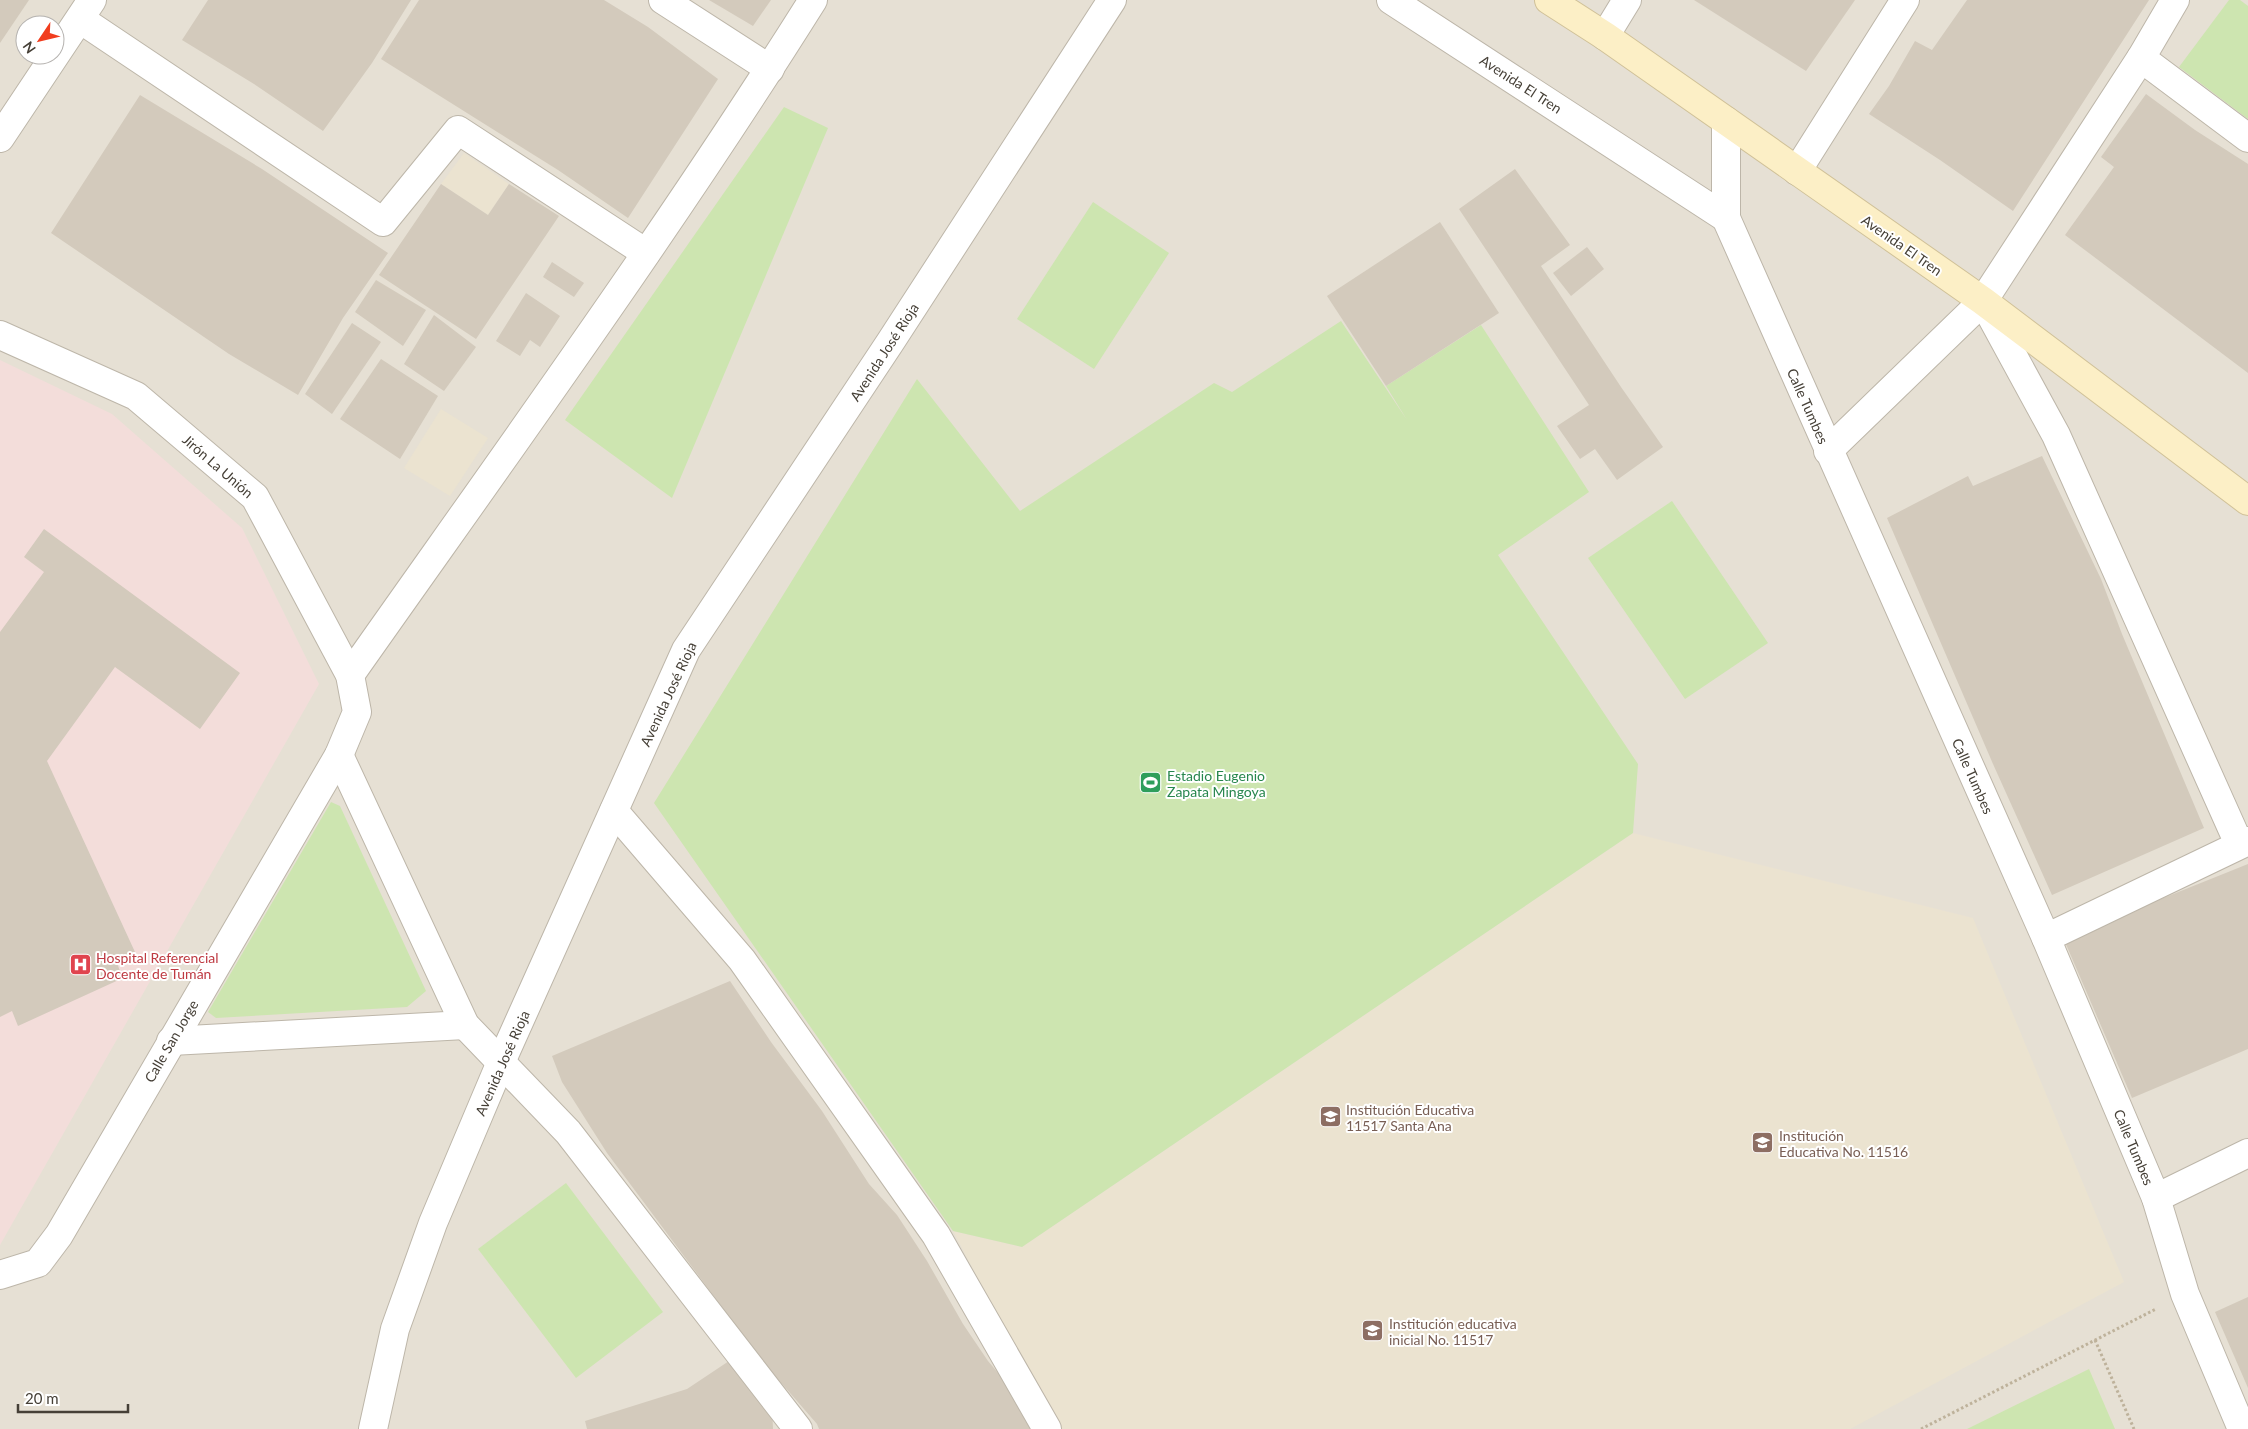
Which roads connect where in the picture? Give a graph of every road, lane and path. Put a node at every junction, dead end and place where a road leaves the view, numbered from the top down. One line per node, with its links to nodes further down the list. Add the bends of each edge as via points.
1 (663, 0): 12 (street)
2 (813, 0): 12 (street)
3 (1112, 0): 26 (street, Avenida José Rioja, via 891,342 686,650)
4 (1391, 0): 17 (street, Avenida El Tren)
5 (1549, 0): 10 (main road, Avenida El Tren)
6 (1627, 0): 10 (street)
7 (1905, 0): 16 (street)
8 (2175, 0): 11 (street)
9 (86, 9): 14 (street); 18 (street, via 383,222 458,130)
10 (1605, 36): 13 (main road, Avenida El Tren)
11 (2140, 58): 15 (street); 19 (street)
12 (770, 69): 18 (street)
13 (1726, 121): 16 (main road, Avenida El Tren); 17 (street, Calle Tumbes)
14 (0, 138)
15 (2248, 138)
16 (1797, 171): 19 (main road, Avenida El Tren)
17 (1726, 218): 21 (street, Calle Tumbes)
18 (646, 253): 23 (street)
19 (1983, 301): 21 (street); 22 (main road, Avenida El Tren); 27 (street, via 2056,435)
20 (0, 335): 23 (street, Jirón La Unión, via 136,396 255,497)
21 (1828, 452): 28 (street, Calle Tumbes)
22 (2248, 500)
23 (350, 675): 24 (street, Jirón La Unión)
24 (357, 712): 25 (street, Calle San Jorge)
25 (339, 755): 29 (street); 30 (street, Calle San Jorge)
26 (614, 811): 31 (street, Avenida José Rioja); 39 (street, via 742,960 936,1235)
27 (2244, 842): 28 (street)
28 (2046, 938): 33 (street, Calle Tumbes)
29 (465, 1026): 30 (street); 31 (street)
30 (171, 1041): 34 (street, Calle San Jorge, via 60,1234 38,1263)
31 (501, 1062): 37 (street, Avenida José Rioja, via 433,1223 395,1329); 38 (street, via 568,1132)
32 (2248, 1152): 33 (street)
33 (2156, 1198): 35 (street, Calle Tumbes)
34 (0, 1275)
35 (2185, 1294): 36 (path); 42 (street, Calle Tumbes)
36 (2095, 1340): 40 (path); 41 (path)
37 (373, 1429)
38 (798, 1429)
39 (1047, 1429)
40 (1921, 1429)
41 (2134, 1429)
42 (2242, 1429)

